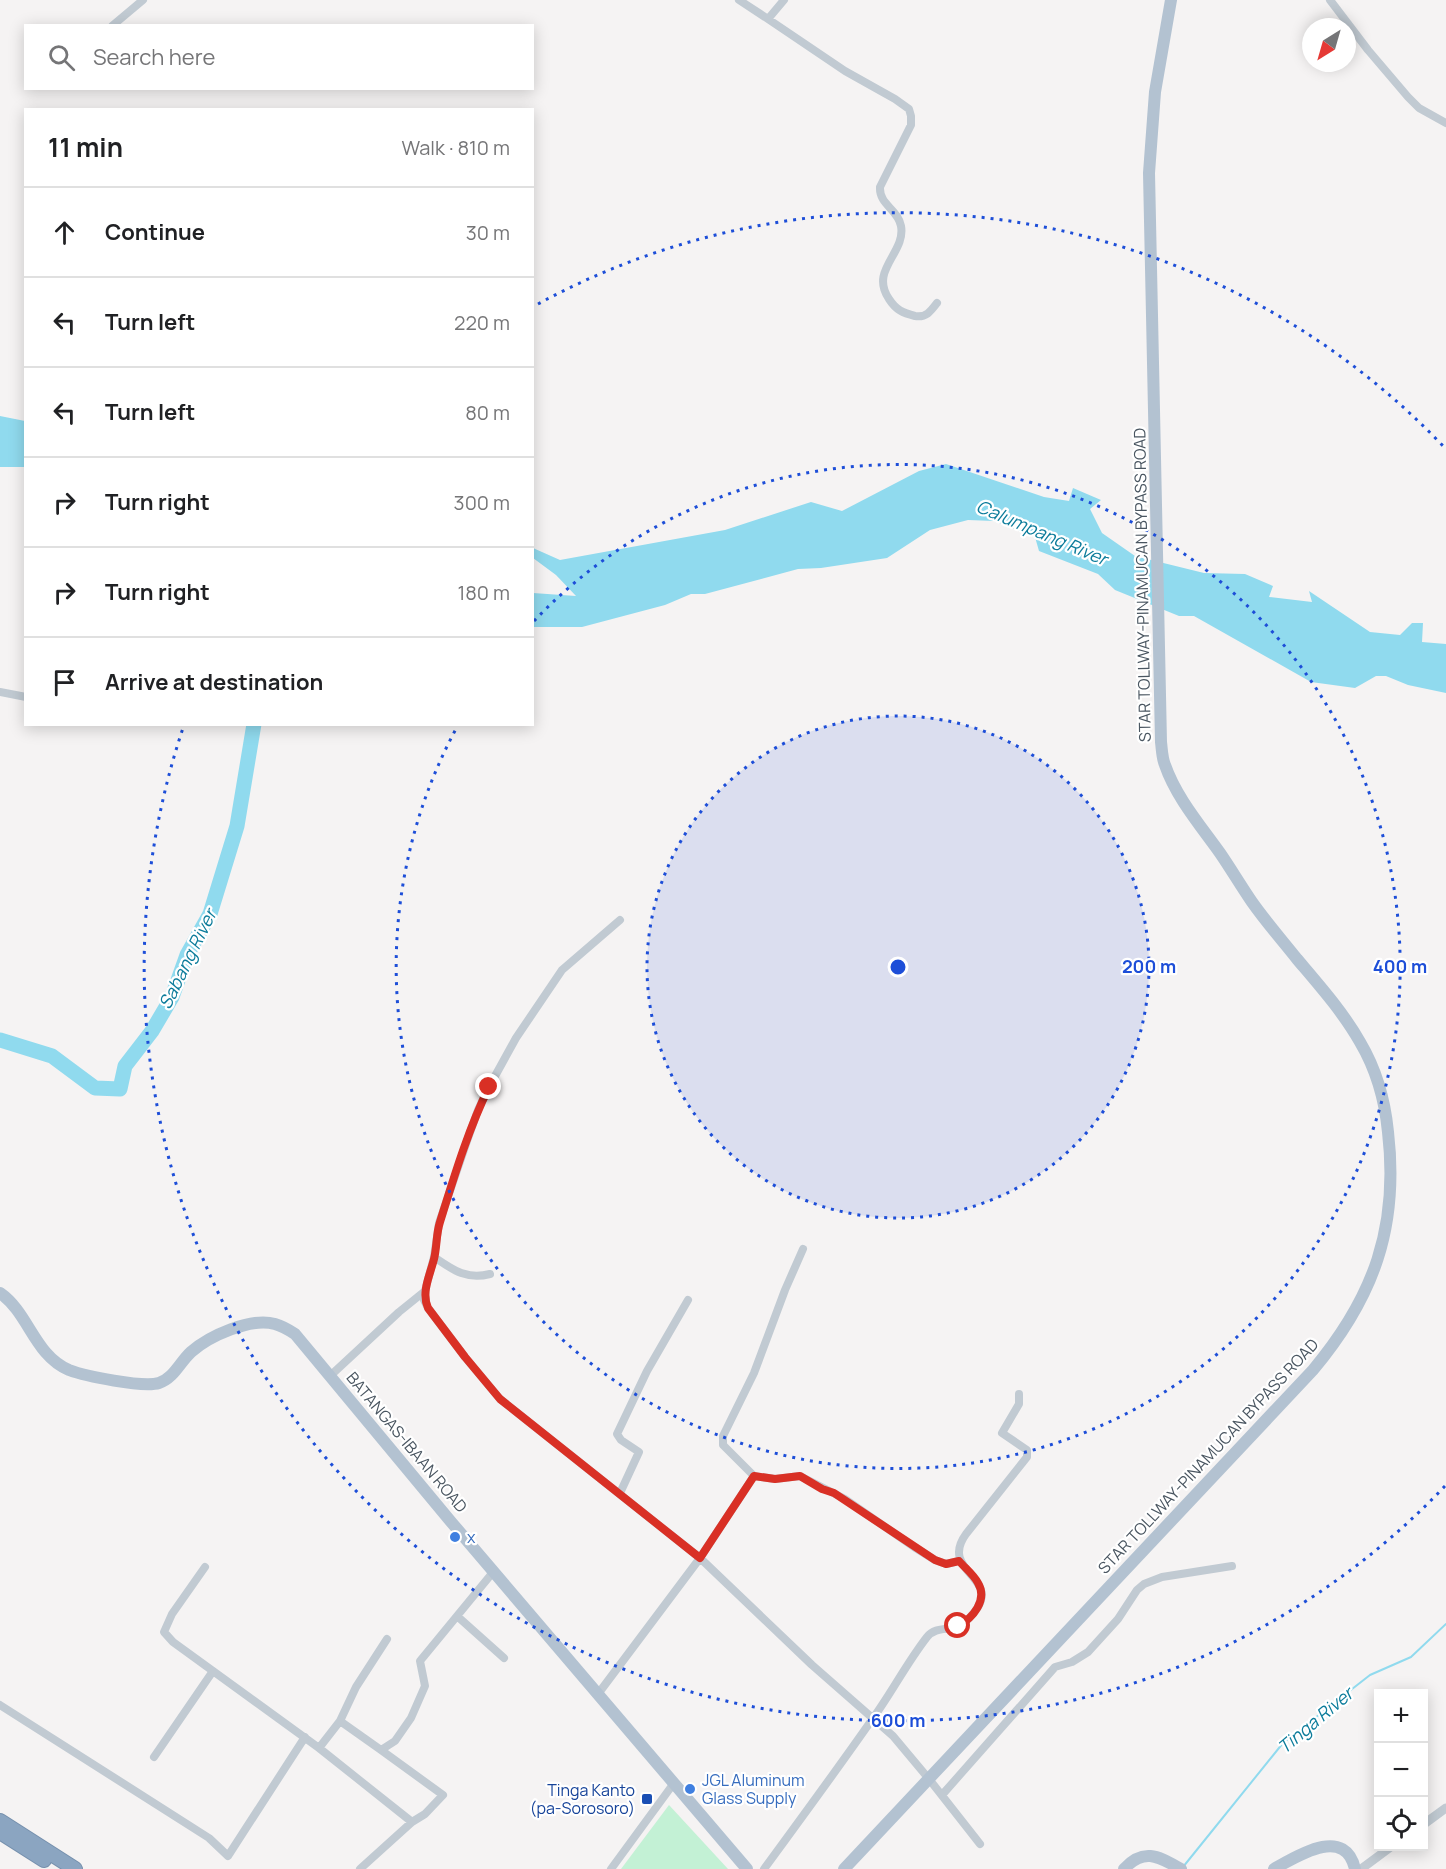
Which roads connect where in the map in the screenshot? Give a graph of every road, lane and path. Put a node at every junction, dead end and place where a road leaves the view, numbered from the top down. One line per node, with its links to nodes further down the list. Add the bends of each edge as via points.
1 (143, 0): 7 (street)
2 (739, 0): 6 (street)
3 (784, 0): 6 (street)
4 (1171, 0): 40 (main road, STAR TOLLWAY-PINAMUCAN BYPASS ROAD, via 1155,92 1149,173 1164,762 1173,785 1253,903 1360,1041 1383,1102 1390,1147 1390,1209 1376,1266 1331,1349)
5 (1330, 0): 8 (street, via 1408,97)
6 (768, 19): 9 (street, via 909,110 911,125 880,187 880,195 901,224 901,235 883,273 882,285 894,307 904,314 920,317)
7 (114, 24)
8 (1446, 123)
9 (938, 303)
10 (0, 692): 11 (street)
11 (24, 697)
12 (620, 920): 14 (street, via 562,970 511,1048 478,1110 439,1223)
13 (804, 1250): 21 (street, via 754,1373 723,1436 723,1445)
14 (434, 1257): 15 (street, via 468,1275); 16 (street)
15 (490, 1274)
16 (425, 1291): 19 (street); 22 (street, via 428,1308 500,1399)
17 (0, 1293): 19 (main road, BATANGAS-IBAAN ROAD, via 14,1304 40,1346 70,1370 141,1384 159,1383 168,1379 191,1352 214,1337 232,1328 265,1322 295,1334)
18 (688, 1300): 22 (street, via 617,1434 639,1452)
19 (330, 1376): 27 (main road, BATANGAS-IBAAN ROAD)
20 (1019, 1394): 24 (street, via 1019,1404 1002,1433 1027,1450 1027,1457 961,1541)
21 (754, 1476): 23 (street); 24 (street, via 800,1476 845,1499 935,1560 946,1564)
22 (620, 1493): 23 (street)
23 (700, 1558): 32 (street); 34 (street)
24 (959, 1561): 34 (street, via 978,1583 981,1601 965,1622 929,1635)
25 (1232, 1566): 42 (street, via 1162,1577 1144,1584 1097,1643 1079,1658 1056,1667)
26 (205, 1567): 31 (street, via 164,1632)
27 (494, 1571): 28 (street); 32 (main road, BATANGAS-IBAAN ROAD)
28 (457, 1616): 30 (street); 38 (street, via 420,1661 425,1686 411,1718 395,1741)
29 (387, 1639): 35 (street, via 356,1687)
30 (504, 1658)
31 (213, 1671): 36 (street); 39 (street)
32 (598, 1694): 41 (main road, BATANGAS-IBAAN ROAD)
33 (0, 1705): 36 (street, via 209,1838 228,1856)
34 (873, 1719): 40 (street); 55 (street)
35 (340, 1721): 37 (street); 38 (street)
36 (305, 1737): 37 (street)
37 (320, 1748): 46 (street)
38 (381, 1750): 46 (street, via 443,1795)
39 (154, 1757)
40 (930, 1779): 42 (street); 56 (main road, STAR TOLLWAY-PINAMUCAN BYPASS ROAD)
41 (674, 1783): 53 (street); 54 (main road, BATANGAS-IBAAN ROAD)
42 (942, 1795): 48 (street)
43 (1446, 1808): 45 (street)
44 (0, 1821): 51 (highway)
45 (1428, 1821)
46 (412, 1822): 52 (street)
47 (0, 1832): 50 (highway)
48 (980, 1844)
49 (1385, 1851): 61 (street)
50 (58, 1869)
51 (75, 1869)
52 (360, 1869)
53 (611, 1869)
54 (747, 1869)
55 (764, 1869)
56 (844, 1869)
57 (1124, 1869): 58 (main road, via 1136,1858 1154,1855)
58 (1181, 1869)
59 (1274, 1869): 60 (main road, via 1321,1845 1336,1846 1346,1853)
60 (1354, 1869)
61 (1361, 1869)

